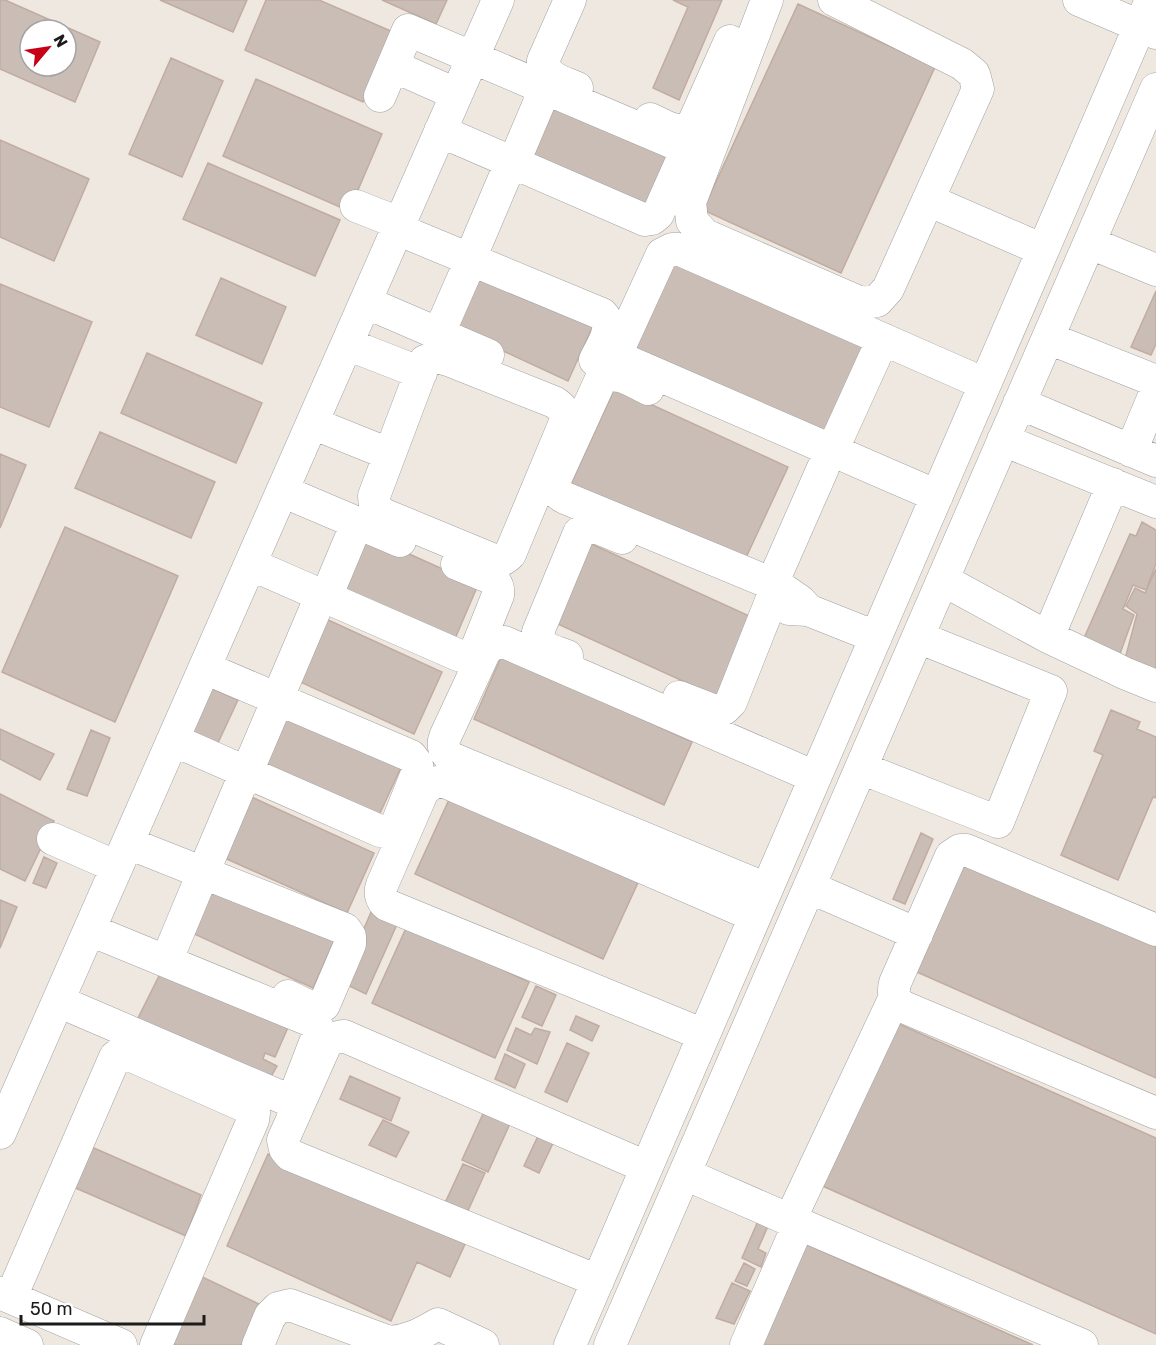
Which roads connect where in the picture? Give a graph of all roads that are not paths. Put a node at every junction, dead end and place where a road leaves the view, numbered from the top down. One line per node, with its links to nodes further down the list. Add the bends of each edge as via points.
1 (498, 0): 8 (street)
2 (570, 0): 3 (street, via 543,61 546,72 685,131 692,126)
3 (747, 0)
4 (767, 0): 17 (street, via 690,202 692,221 705,235 861,303 878,301 888,288)
5 (834, 0): 17 (street, via 962,64 974,74 978,89)
6 (1079, 0): 7 (street)
7 (1149, 20): 21 (street)
8 (472, 58): 9 (street, via 408,30); 10 (street); 12 (street)
9 (393, 66): 12 (street); 13 (street)
10 (545, 89): 16 (street); 16 (street, via 676,144 682,151 682,160 658,214 649,220)
11 (1156, 89): 14 (street)
12 (456, 94): 15 (street)
13 (380, 96)
14 (1149, 123): 20 (street)
15 (437, 137): 16 (street); 19 (street)
16 (510, 168): 22 (street); 22 (street, via 637,229 644,236 644,246 620,299 610,306)
17 (928, 200): 21 (street)
18 (357, 206): 19 (street)
19 (400, 223): 22 (street); 24 (street)
20 (1090, 243): 23 (street); 26 (street)
21 (1043, 250): 31 (street)
22 (473, 254): 25 (street); 25 (street, via 602,314 608,331 584,385 575,391)
23 (1156, 270)
24 (365, 302): 25 (street); 28 (street)
25 (439, 333)
26 (1048, 338): 30 (street); 33 (street)
27 (883, 339): 31 (street); 38 (street); 38 (street, via 672,249 662,254 623,339 618,350 626,361)
28 (347, 344): 29 (street); 34 (street)
29 (421, 373): 36 (street); 36 (street, via 425,361 442,358 554,402 564,411 566,420 510,554 500,561 494,560 380,512 374,496)
30 (1156, 381)
31 (985, 384): 42 (street)
32 (1156, 391): 37 (street)
33 (1019, 403): 35 (street); 37 (street)
34 (312, 423): 36 (street); 40 (street)
35 (1003, 441): 39 (street); 45 (street)
36 (390, 454)
37 (1144, 456)
38 (828, 459): 42 (street); 46 (street); 46 (street, via 611,375 601,379 553,484 561,496)
39 (1113, 484): 41 (street); 50 (street)
40 (282, 492): 43 (street); 44 (street)
41 (1156, 502)
42 (932, 506): 48 (street)
43 (357, 523): 47 (street); 47 (street, via 495,581 498,595 476,650 466,657 458,656)
44 (247, 572): 47 (street); 51 (street)
45 (942, 580): 49 (street); 50 (street)
46 (772, 592): 46 (street, via 586,527 579,532 538,632 539,641 715,711 731,702); 48 (street, via 791,594 808,610)
47 (320, 604): 53 (street); 53 (street, via 451,670 454,684 434,736 424,743 416,741)
48 (876, 637): 56 (street)
49 (918, 637): 55 (street); 55 (street, via 1051,691 998,822)
50 (1048, 637): 52 (street)
51 (208, 660): 53 (street); 54 (street)
52 (1156, 686)
53 (281, 691): 57 (street); 57 (street, via 411,756 418,769 396,826 387,832 380,831)
54 (170, 747): 57 (street); 59 (street)
55 (861, 768): 61 (street)
56 (815, 777): 62 (street); 62 (street, via 504,642 484,652 444,741 451,758)
57 (243, 779): 60 (street); 60 (street, via 369,841 377,846 380,860 357,912 344,918)
58 (53, 839): 59 (street)
59 (127, 845): 60 (street); 63 (street)
60 (206, 866): 66 (street); 66 (street, via 345,929 350,944 330,993 324,1005 314,1008)
61 (809, 887): 65 (street); 73 (street)
62 (761, 902): 69 (street); 69 (street, via 443,781 432,783 423,791 382,885 381,898 387,905)
63 (94, 921): 66 (street); 68 (street); 68 (street, via 314,1022 318,1035 296,1092 286,1099)
64 (1156, 930): 65 (street, via 960,850 951,856)
65 (917, 934): 67 (street, via 895,983)
66 (173, 945)
67 (894, 999): 70 (street, via 906,1008); 74 (street)
68 (58, 1001): 71 (street)
69 (704, 1035): 72 (street)
70 (1156, 1113)
71 (0, 1134)
72 (646, 1167): 75 (street); 75 (street, via 344,1036 333,1038 325,1046 285,1136 285,1149 290,1155)
73 (685, 1174): 74 (street); 84 (street)
74 (790, 1220): 85 (street, via 793,1237); 86 (street)
75 (598, 1281): 83 (street)
76 (6, 1295): 79 (street); 80 (street, via 115,1057 127,1054 254,1113)
77 (0, 1333): 78 (street)
78 (27, 1345)
79 (121, 1345)
80 (156, 1345)
81 (258, 1345): 82 (street, via 270,1316 278,1308 290,1305 389,1342 415,1337 438,1324)
82 (483, 1345)
83 (570, 1345)
84 (610, 1345)
85 (746, 1345)
86 (1082, 1345)

